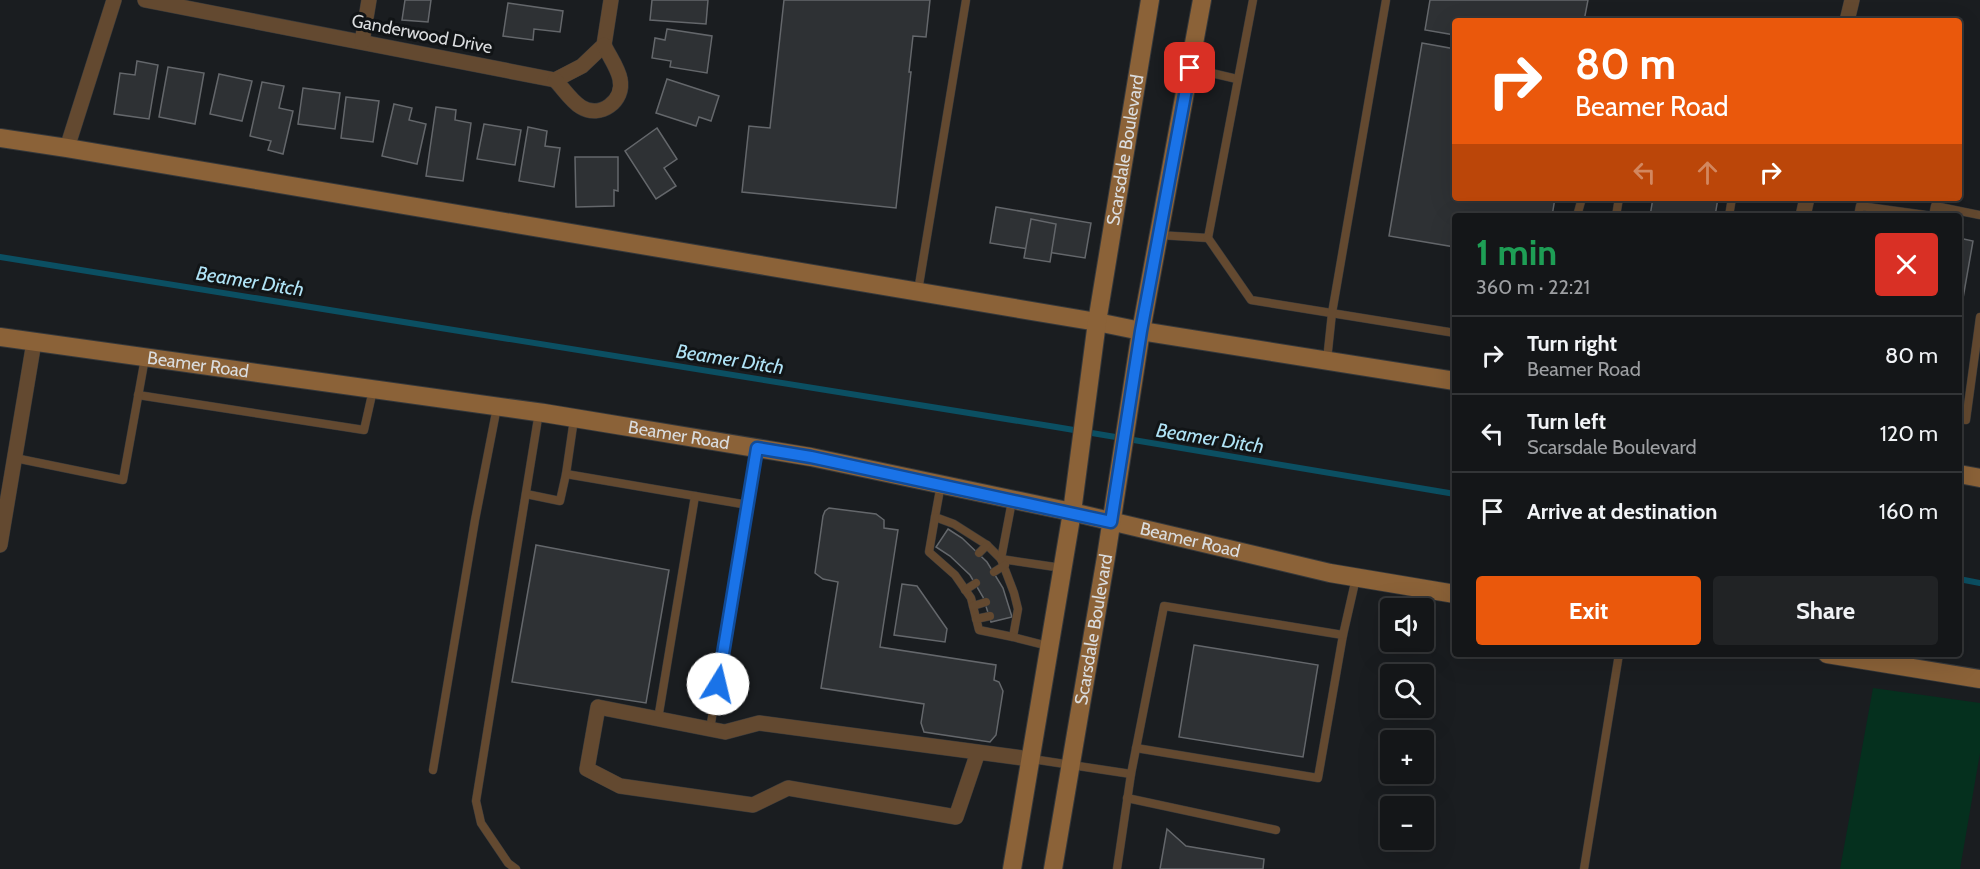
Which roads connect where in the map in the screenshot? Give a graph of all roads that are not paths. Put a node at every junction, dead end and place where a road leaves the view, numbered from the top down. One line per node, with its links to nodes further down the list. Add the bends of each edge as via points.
1 (114, 0): 18 (street)
2 (145, 0): 12 (street, Ganderwood Drive)
3 (369, 0): 12 (street)
4 (611, 0): 13 (street)
5 (966, 0): 25 (lane)
6 (1150, 0): 28 (main road, Scarsdale Boulevard)
7 (1202, 0): 14 (main road, Scarsdale Boulevard)
8 (1253, 0): 15 (lane)
9 (1386, 0): 26 (lane)
10 (1852, 0): 11 (street)
11 (1848, 18)
12 (362, 42): 16 (street, Ganderwood Drive)
13 (604, 45): 16 (street, via 582,66); 16 (street, via 620,80 616,100 609,107 589,111 579,107)
14 (1190, 68): 15 (lane); 23 (main road, Scarsdale Boulevard)
15 (1237, 79): 24 (lane)
16 (555, 80)
17 (0, 138): 18 (main road)
18 (67, 148): 25 (main road)
19 (1859, 213): 20 (lane, via 1860,206)
20 (1911, 213)
21 (1934, 213): 22 (lane, via 1935,206)
22 (1980, 215)
23 (1158, 235): 24 (lane); 29 (main road, Scarsdale Boulevard)
24 (1208, 238): 26 (lane, via 1251,300)
25 (918, 292): 28 (main road)
26 (1332, 313): 30 (lane); 34 (lane)
27 (1980, 317): 41 (lane, via 1966,420)
28 (1097, 322): 29 (main road); 53 (main road, Scarsdale Boulevard)
29 (1141, 331): 34 (main road); 55 (main road, Scarsdale Boulevard)
30 (1452, 333)
31 (0, 337): 32 (main road, Beamer Road)
32 (34, 342): 33 (main road, Beamer Road); 43 (street)
33 (145, 358): 36 (main road, Beamer Road); 37 (lane)
34 (1327, 360): 35 (main road)
35 (1452, 381)
36 (373, 389): 37 (lane, via 364,430); 38 (main road, Beamer Road)
37 (138, 395): 43 (lane, via 123,480)
38 (497, 406): 39 (main road, Beamer Road); 88 (lane)
39 (539, 412): 40 (main road, Beamer Road); 49 (lane)
40 (574, 417): 42 (main road, Beamer Road); 44 (lane)
41 (1962, 419)
42 (757, 448): 48 (main road, Beamer Road); 52 (lane)
43 (15, 458): 46 (street)
44 (566, 474): 49 (lane, via 560,501); 50 (lane)
45 (1962, 475): 47 (main road)
46 (6, 477): 56 (street)
47 (1980, 478)
48 (941, 484): 51 (main road, Beamer Road); 54 (lane)
49 (526, 494): 92 (lane, via 476,801 481,823)
50 (695, 496): 52 (lane); 82 (lane)
51 (1012, 499): 53 (main road, Beamer Road); 62 (lane)
52 (748, 505): 83 (lane)
53 (1072, 512): 55 (main road, Beamer Road); 65 (main road, Scarsdale Boulevard)
54 (935, 517): 57 (lane); 61 (lane, via 929,552)
55 (1111, 522): 68 (main road, Beamer Road); 87 (main road, Scarsdale Boulevard)
56 (0, 545)
57 (987, 545): 59 (lane); 62 (lane)
58 (939, 549): 61 (lane)
59 (979, 553)
60 (950, 556): 63 (lane)
61 (935, 557): 63 (lane)
62 (1003, 562): 65 (lane); 66 (lane); 77 (lane, via 1014,610)
63 (944, 565): 67 (lane)
64 (964, 568): 67 (lane)
65 (1062, 568): 78 (main road, Scarsdale Boulevard)
66 (994, 572)
67 (956, 576): 70 (lane)
68 (1356, 578): 71 (main road, Beamer Road); 76 (lane)
69 (976, 583): 70 (lane)
70 (965, 590): 73 (lane)
71 (1452, 594)
72 (986, 602): 73 (lane)
73 (973, 606): 75 (lane)
74 (990, 616): 75 (lane)
75 (976, 619): 77 (lane, via 979,630)
76 (1343, 634): 84 (lane, via 1164,606); 84 (lane, via 1318,778)
77 (1013, 638): 78 (lane)
78 (1050, 646): 86 (main road, Scarsdale Boulevard)
79 (1618, 657): 96 (lane)
80 (1845, 657): 81 (main road)
81 (1980, 679)
82 (658, 719): 83 (street); 85 (street, via 598,707 587,769 620,786 753,805 788,788 956,817)
83 (710, 729): 85 (street, via 725,732 759,723)
84 (1136, 748): 89 (lane)
85 (978, 752): 86 (street)
86 (1030, 759): 87 (lane); 93 (main road, Scarsdale Boulevard)
87 (1071, 765): 89 (lane); 94 (main road, Scarsdale Boulevard)
88 (433, 770)
89 (1131, 774): 90 (lane)
90 (1127, 798): 91 (lane); 95 (lane)
91 (1276, 830)
92 (516, 869)
93 (1012, 869)
94 (1053, 869)
95 (1117, 869)
96 (1584, 869)

